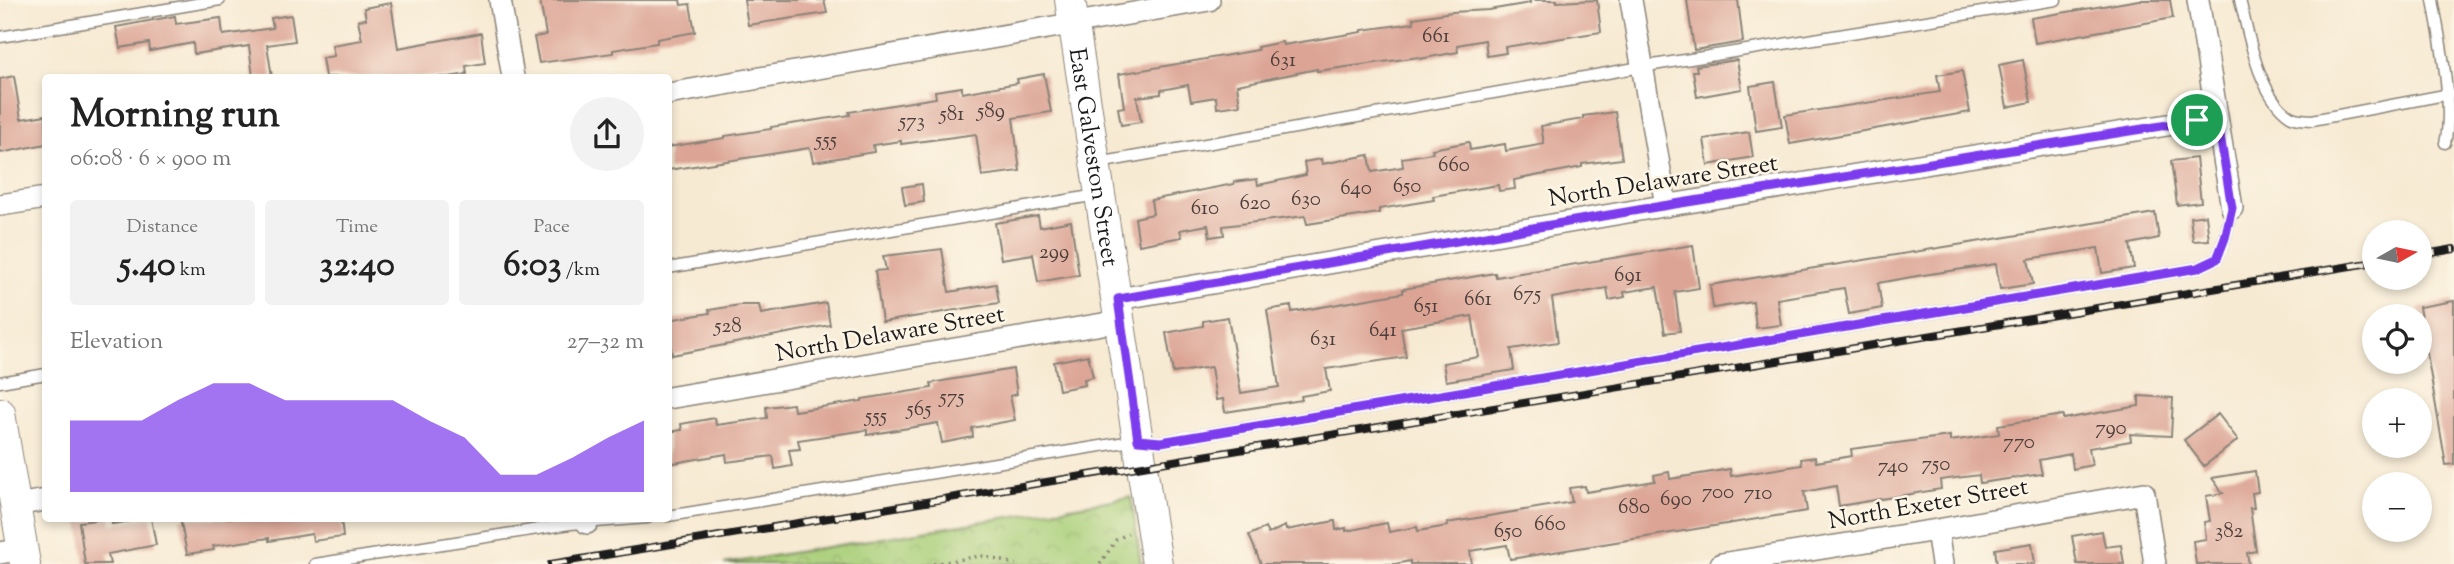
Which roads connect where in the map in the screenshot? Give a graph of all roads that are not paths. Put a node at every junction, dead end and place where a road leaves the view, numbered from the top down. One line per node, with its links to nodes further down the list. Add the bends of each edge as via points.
1 (220, 0): 10 (lane)
2 (500, 0): 12 (street)
3 (1209, 0): 9 (street)
4 (1631, 0): 11 (street)
5 (2056, 0): 11 (lane)
6 (2198, 0): 15 (street)
7 (2240, 0): 14 (lane, via 2272,99 2292,118 2312,120)
8 (2433, 0): 14 (lane)
9 (1072, 12): 13 (street); 17 (street, East Galveston Street)
10 (0, 37)
11 (1641, 67): 17 (lane); 21 (street)
12 (512, 74)
13 (672, 93)
14 (2450, 94): 16 (lane, via 2450,131)
15 (2217, 117): 21 (street, North Delaware Street); 22 (street)
16 (2445, 143)
17 (1096, 163): 18 (street, East Galveston Street)
18 (1100, 194): 23 (lane); 24 (street, East Galveston Street)
19 (42, 199): 20 (street)
20 (0, 205)
21 (1666, 206): 24 (street, North Delaware Street)
22 (2232, 208): 29 (lane, via 2217,259 2198,268 1161,442)
23 (672, 267)
24 (1119, 310): 27 (street, North Delaware Street); 29 (street, East Galveston Street)
25 (42, 375): 26 (lane)
26 (0, 382)
27 (672, 397)
28 (0, 413): 31 (street)
29 (1138, 440): 32 (lane); 37 (street, East Galveston Street)
30 (42, 501): 31 (street)
31 (15, 505): 35 (street)
32 (672, 515)
33 (581, 522): 36 (lane)
34 (1937, 530): 38 (street, North Exeter Street); 39 (street); 40 (street, North Exeter Street, via 2144,493)
35 (16, 555)
36 (315, 564)
37 (1157, 564)
38 (1724, 564)
39 (1942, 564)
40 (2155, 564)

